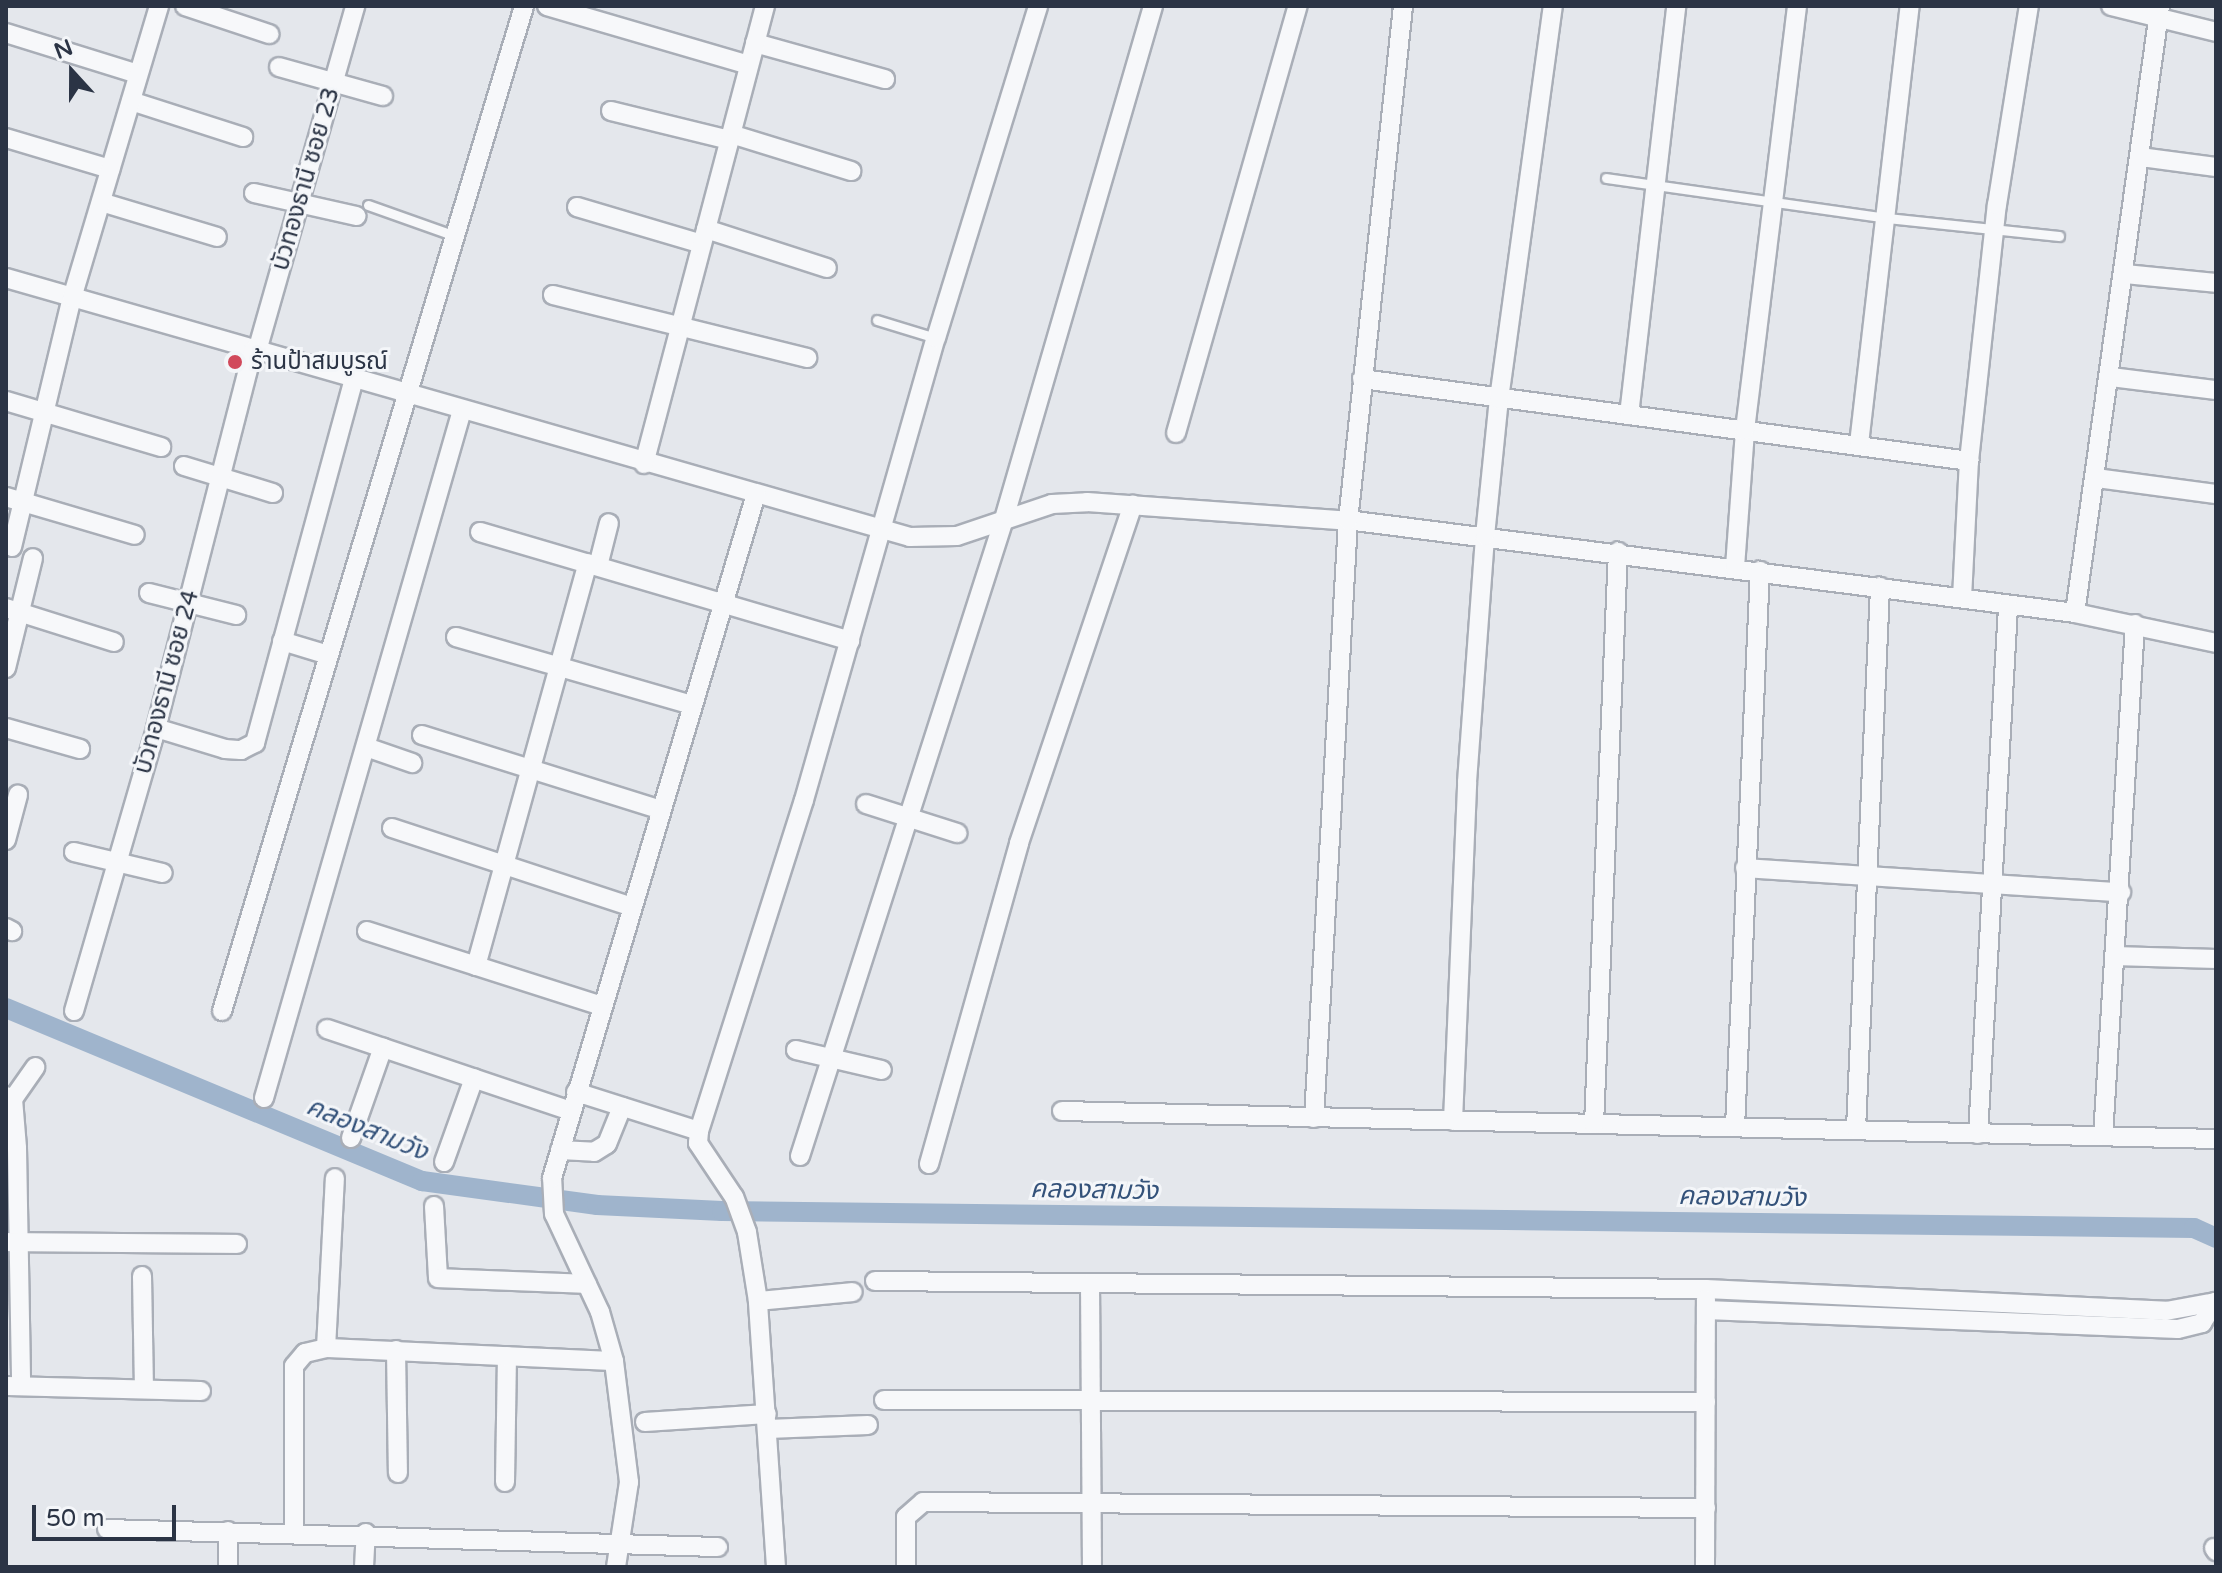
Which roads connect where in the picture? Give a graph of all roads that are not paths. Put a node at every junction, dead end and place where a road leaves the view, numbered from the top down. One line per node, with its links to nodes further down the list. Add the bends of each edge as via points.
1 (159, 6): 24 (street)
2 (185, 6): 20 (street)
3 (355, 6): 26 (street, บัวทองธานี ซอย 23)
4 (524, 6): 47 (street)
5 (547, 6): 22 (street)
6 (765, 6): 21 (street)
7 (1038, 6): 59 (street)
8 (1153, 6): 87 (street)
9 (1298, 6): 73 (street)
10 (1403, 6): 64 (street)
11 (1553, 6): 67 (street)
12 (1676, 6): 38 (street)
13 (1797, 6): 40 (street)
14 (1910, 6): 45 (street)
15 (2029, 6): 46 (street)
16 (2111, 6): 17 (street)
17 (2160, 12): 18 (street); 33 (street)
18 (2216, 32)
19 (6, 33): 24 (street)
20 (269, 34)
21 (755, 43): 22 (street); 25 (street)
22 (749, 65): 31 (street)
23 (279, 67): 26 (street)
24 (138, 74): 28 (street)
25 (885, 79)
26 (333, 83): 27 (street); 42 (street, บัวทองธานี ซอย 23)
27 (383, 96)
28 (131, 101): 30 (street); 35 (street)
29 (611, 111): 31 (street)
30 (243, 137)
31 (730, 137): 36 (street); 50 (street)
32 (6, 138): 35 (street)
33 (2141, 157): 34 (street); 52 (street)
34 (2216, 167)
35 (110, 169): 41 (street)
36 (851, 171)
37 (1606, 178): 38 (lane)
38 (1655, 185): 40 (lane); 71 (street)
39 (254, 193): 42 (street)
40 (1773, 199): 45 (lane); 72 (street)
41 (101, 202): 49 (street); 56 (street)
42 (300, 202): 44 (street); 60 (street, บัวทองธานี ซอย 23)
43 (577, 207): 50 (street)
44 (362, 211): 47 (lane)
45 (1887, 218): 46 (lane); 74 (street)
46 (1995, 229): 48 (lane); 76 (street)
47 (456, 236): 66 (street)
48 (2059, 236)
49 (217, 237)
50 (704, 237): 51 (street); 58 (street)
51 (827, 268)
52 (2125, 274): 54 (street); 62 (street)
53 (6, 278): 56 (street)
54 (2216, 283)
55 (553, 295): 58 (street)
56 (72, 298): 60 (street); 70 (street)
57 (877, 320): 59 (lane)
58 (679, 324): 61 (street); 77 (street)
59 (936, 338): 90 (street)
60 (255, 351): 63 (street); 79 (street, บัวทองธานี ซอย 24)
61 (807, 358)
62 (2111, 377): 65 (street); 80 (street)
63 (354, 379): 66 (street); 111 (street)
64 (1362, 379): 67 (street); 88 (street)
65 (2216, 390)
66 (409, 395): 69 (street); 115 (street)
67 (1499, 399): 71 (street); 93 (street)
68 (6, 401): 70 (street)
69 (462, 410): 77 (street); 122 (street)
70 (46, 413): 75 (street); 85 (street)
71 (1629, 415): 72 (street)
72 (1745, 430): 74 (street); 98 (street)
73 (1176, 433)
74 (1859, 444): 76 (street)
75 (161, 447)
76 (1969, 461): 102 (street)
77 (644, 464): 82 (street)
78 (184, 466): 79 (street)
79 (221, 478): 81 (street); 104 (street, บัวทองธานี ซอย 24)
80 (2097, 478): 83 (street); 107 (street)
81 (273, 493)
82 (756, 494): 90 (street); 103 (street)
83 (2216, 494)
84 (6, 497): 85 (street)
85 (26, 502): 92 (street); 94 (street)
86 (1133, 505): 87 (street, via 1052,504); 88 (street); 175 (street, via 1019,843)
87 (1004, 519): 90 (street, via 957,536 910,537); 129 (street)
88 (1348, 521): 93 (street); 162 (street)
89 (609, 523): 97 (street)
90 (881, 528): 112 (street)
91 (480, 532): 97 (street)
92 (135, 535)
93 (1485, 536): 95 (street); 163 (street, via 1467,782)
94 (12, 547)
95 (1618, 552): 98 (street); 164 (street)
96 (33, 558): 106 (street)
97 (593, 564): 103 (street); 116 (street)
98 (1735, 567): 99 (street)
99 (1760, 571): 100 (street); 136 (street)
100 (1880, 587): 102 (street); 138 (street)
101 (149, 593): 104 (street)
102 (1962, 598): 105 (street)
103 (723, 602): 112 (street); 118 (street)
104 (189, 604): 108 (street); 120 (street, บัวทองธานี ซอย 24)
105 (2008, 607): 107 (street); 139 (street)
106 (14, 610): 113 (street); 117 (street)
107 (2075, 613): 109 (street)
108 (236, 615)
109 (2135, 624): 114 (street); 140 (street)
110 (456, 637): 116 (street)
111 (282, 641): 115 (street); 120 (street, via 255,743 241,750 225,749)
112 (850, 641): 167 (street)
113 (114, 642)
114 (2216, 643)
115 (328, 655): 148 (street)
116 (560, 667): 118 (street); 125 (street)
117 (6, 668)
118 (692, 705): 128 (street)
119 (6, 728): 123 (street)
120 (156, 728): 134 (street, บัวทองธานี ซอย 24)
121 (422, 735): 125 (street)
122 (366, 747): 124 (street); 158 (street)
123 (80, 749)
124 (412, 763)
125 (529, 769): 128 (street); 135 (street)
126 (18, 795): 132 (street)
127 (866, 804): 129 (street)
128 (661, 810): 141 (street)
129 (910, 818): 131 (street); 152 (street)
130 (392, 828): 135 (street)
131 (957, 833)
132 (6, 840)
133 (74, 852): 134 (street)
134 (117, 862): 137 (street); 147 (street, บัวทองธานี ซอย 24)
135 (504, 865): 141 (street); 145 (street)
136 (1745, 868): 138 (street); 165 (street)
137 (163, 873)
138 (1866, 874): 139 (street); 166 (street)
139 (1989, 881): 140 (street); 168 (street)
140 (2121, 892): 143 (street)
141 (632, 907): 146 (street)
142 (367, 931): 145 (street)
143 (2115, 956): 144 (street); 169 (street)
144 (2216, 959)
145 (476, 966): 146 (street)
146 (602, 1006): 156 (street)
147 (74, 1011)
148 (222, 1011)
149 (327, 1029): 150 (street)
150 (383, 1047): 155 (street); 170 (street)
151 (796, 1050): 152 (street)
152 (831, 1060): 154 (street); 173 (street)
153 (35, 1067): 157 (street)
154 (882, 1070)
155 (474, 1078): 160 (street); 174 (street)
156 (576, 1092): 159 (street); 160 (street)
157 (10, 1098): 178 (street)
158 (264, 1098)
159 (622, 1107): 167 (street); 172 (street, via 607,1144 581,1154)
160 (571, 1111): 172 (street)
161 (1062, 1111): 162 (street)
162 (1314, 1118): 163 (street)
163 (1453, 1121): 164 (street)
164 (1594, 1124): 165 (street)
165 (1735, 1127): 166 (street)
166 (1856, 1129): 168 (street)
167 (699, 1131): 186 (street, via 698,1143 734,1197 747,1232)
168 (1978, 1134): 169 (street)
169 (2103, 1136): 171 (street)
170 (351, 1138)
171 (2216, 1139)
172 (560, 1150): 183 (street, via 552,1178 554,1214)
173 (800, 1156)
174 (444, 1162)
175 (929, 1164)
176 (335, 1178): 189 (street)
177 (434, 1206): 183 (street, via 436,1273 444,1281)
178 (11, 1242): 179 (street); 193 (street)
179 (237, 1244)
180 (142, 1276): 194 (street)
181 (875, 1281): 182 (street)
182 (1090, 1283): 184 (street); 196 (street)
183 (587, 1284): 192 (street)
184 (1706, 1289): 187 (street, via 2166,1311); 188 (street)
185 (853, 1292): 186 (street)
186 (758, 1301): 199 (street)
187 (2216, 1302): 188 (street, via 2202,1323 2178,1329)
188 (1706, 1310): 198 (street)
189 (326, 1348): 190 (street); 208 (street, via 305,1353 294,1366)
190 (396, 1350): 191 (street); 202 (street)
191 (507, 1356): 192 (street); 203 (street)
192 (614, 1361): 210 (street, via 629,1482)
193 (14, 1386): 194 (street)
194 (144, 1388): 195 (street)
195 (201, 1391)
196 (1092, 1397): 197 (street); 198 (street); 204 (street)
197 (884, 1400)
198 (1706, 1402): 205 (street)
199 (768, 1421): 200 (street); 201 (street); 215 (street)
200 (645, 1422)
201 (868, 1425)
202 (398, 1473)
203 (505, 1482)
204 (1092, 1503): 205 (street); 216 (street, via 923,1502 906,1517); 217 (street)
205 (1706, 1508): 218 (street)
206 (107, 1529): 207 (street)
207 (228, 1531): 208 (street); 212 (street)
208 (294, 1532): 209 (street)
209 (366, 1533): 210 (street); 213 (street)
210 (619, 1542): 211 (street); 214 (street)
211 (718, 1547)
212 (228, 1567)
213 (364, 1567)
214 (616, 1567)
215 (776, 1567)
216 (906, 1567)
217 (1092, 1567)
218 (1705, 1567)

